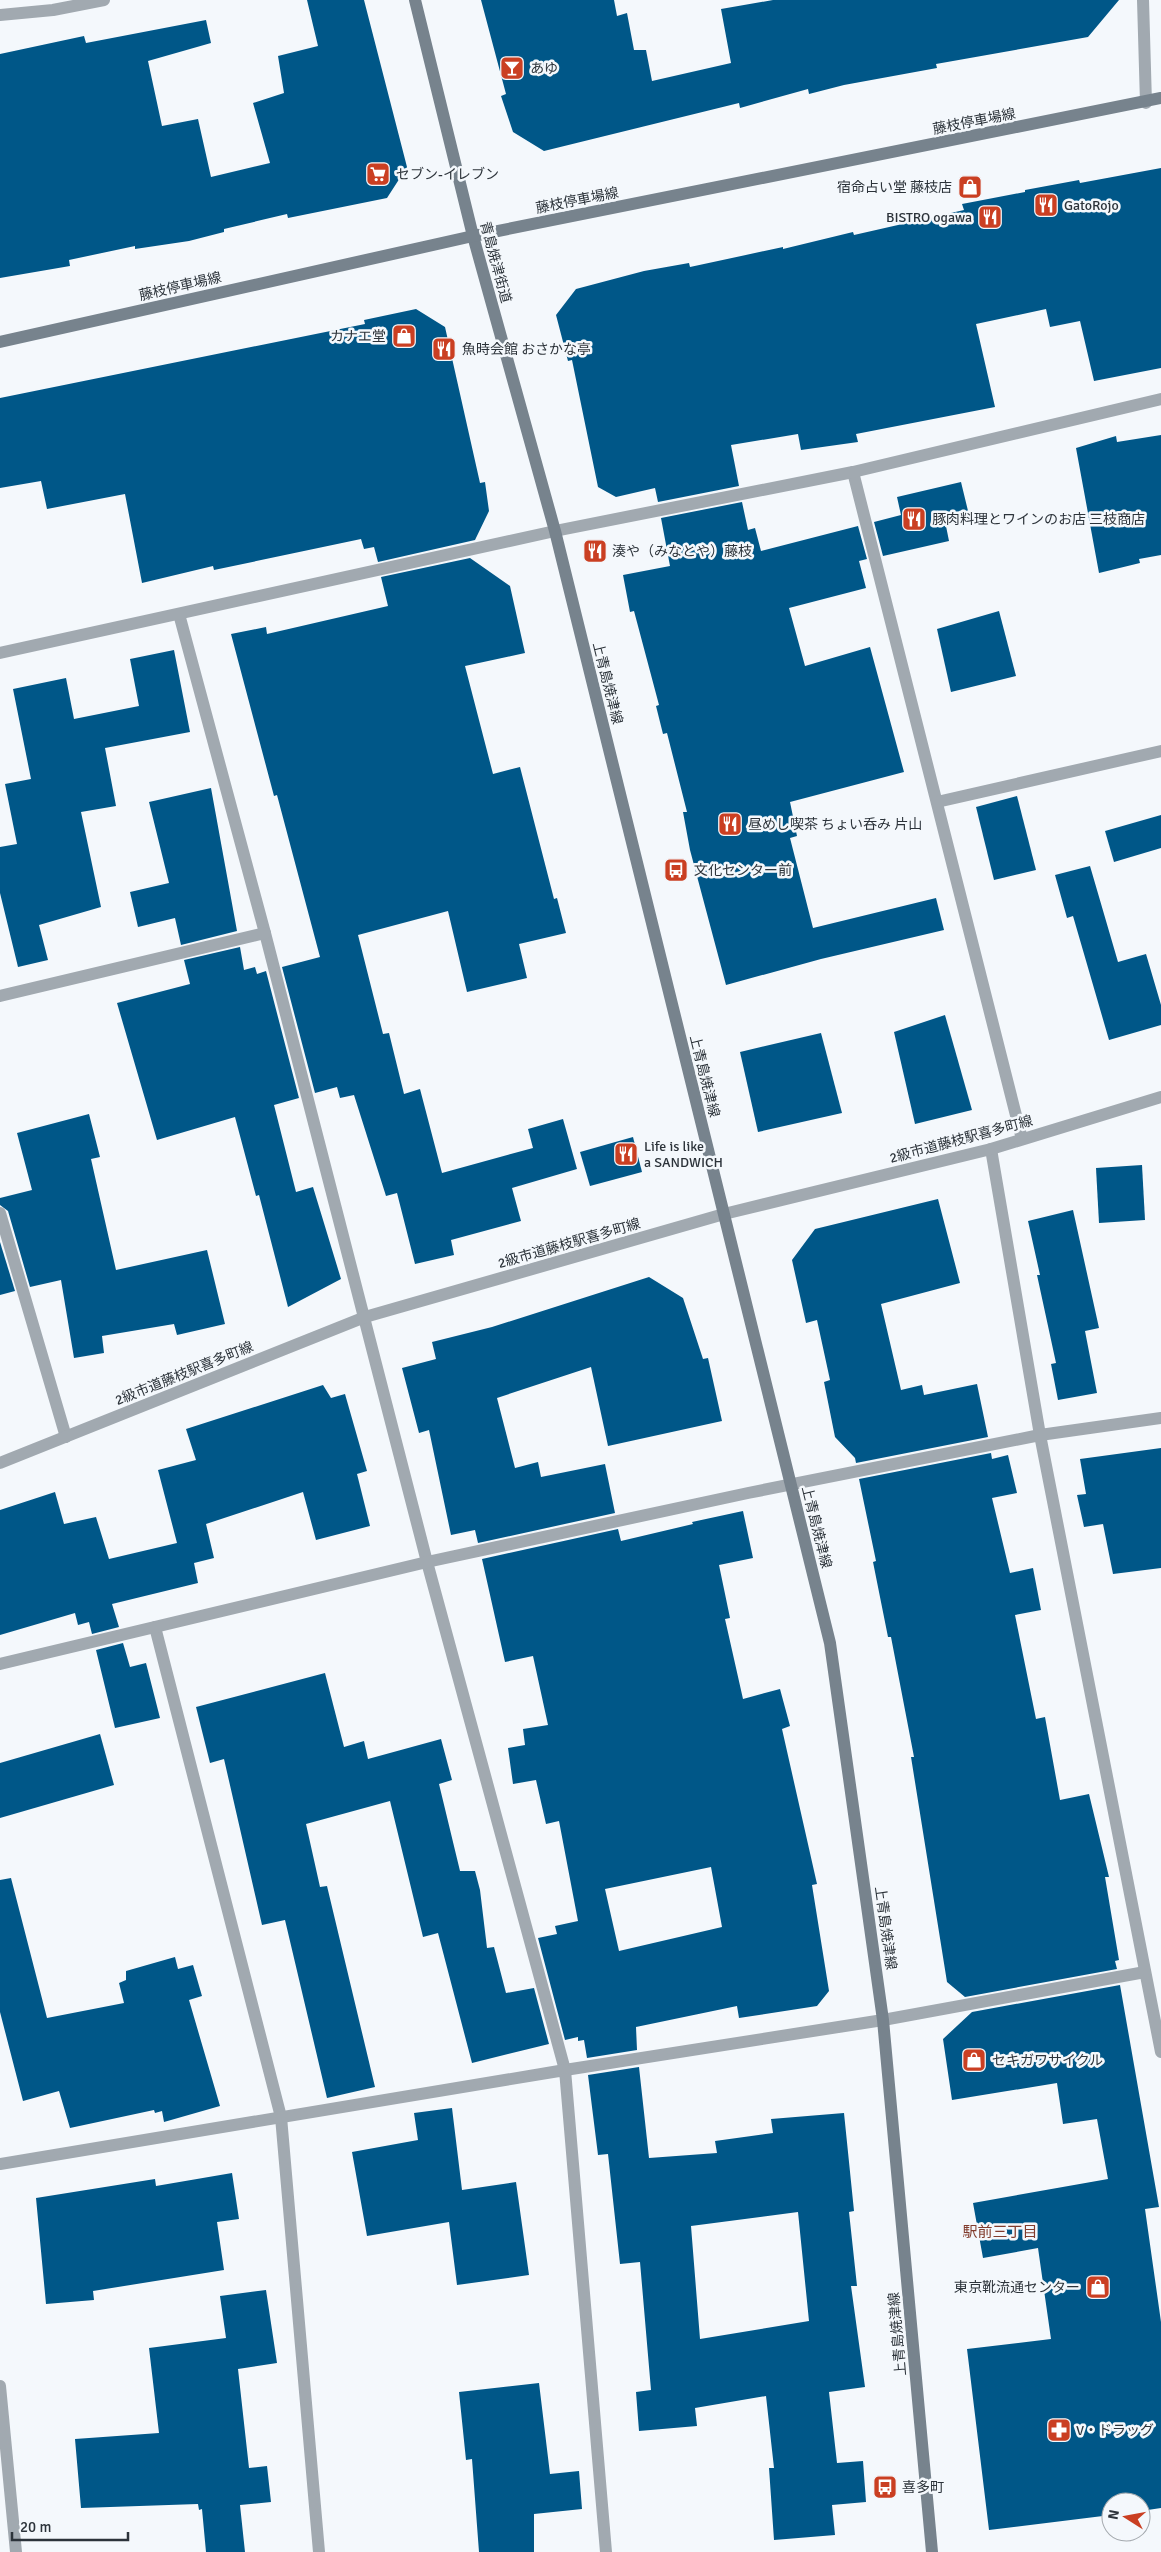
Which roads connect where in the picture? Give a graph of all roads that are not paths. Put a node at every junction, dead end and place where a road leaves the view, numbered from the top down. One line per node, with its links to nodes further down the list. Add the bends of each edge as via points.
1 (104, 0): 4 (street)
2 (415, 0): 8 (main road, 青島焼津街道)
3 (1143, 0): 7 (street)
4 (52, 5): 5 (street)
5 (0, 15)
6 (1161, 98): 7 (main road, 藤枝停車場線)
7 (1146, 103): 8 (main road, 藤枝停車場線)
8 (473, 236): 9 (main road, 藤枝停車場線); 12 (main road, 青島焼津街道)
9 (0, 342)
10 (1161, 399): 11 (street)
11 (853, 472): 12 (street); 16 (street)
12 (555, 531): 13 (street); 23 (main road, 上青島焼津線)
13 (179, 614): 14 (street); 17 (street)
14 (0, 652)
15 (1161, 751): 16 (street)
16 (937, 802): 20 (street)
17 (266, 933): 18 (street); 24 (street)
18 (0, 996)
19 (1161, 1097): 20 (street, 2級市道藤枝駅喜多町線)
20 (1022, 1139): 21 (street, 2級市道藤枝駅喜多町線)
21 (991, 1149): 23 (street, 2級市道藤枝駅喜多町線); 26 (street)
22 (0, 1212): 27 (street)
23 (724, 1214): 24 (street, 2級市道藤枝駅喜多町線); 29 (main road, 上青島焼津線)
24 (365, 1317): 27 (street, 2級市道藤枝駅喜多町線); 30 (street)
25 (1161, 1418): 26 (street)
26 (1040, 1435): 29 (street); 33 (street)
27 (66, 1437): 28 (street, 2級市道藤枝駅喜多町線)
28 (0, 1463)
29 (791, 1484): 30 (street); 34 (main road, 上青島焼津線, via 830,1643)
30 (427, 1562): 31 (street); 36 (street)
31 (156, 1627): 32 (street); 37 (street)
32 (0, 1664)
33 (1145, 1972): 34 (street); 35 (street)
34 (883, 2020): 36 (street); 43 (main road, 上青島焼津線)
35 (1161, 2052)
36 (565, 2070): 37 (street); 42 (street)
37 (281, 2117): 38 (street); 41 (street)
38 (0, 2164)
39 (0, 2386): 40 (street)
40 (16, 2552)
41 (319, 2552)
42 (606, 2552)
43 (932, 2552)

